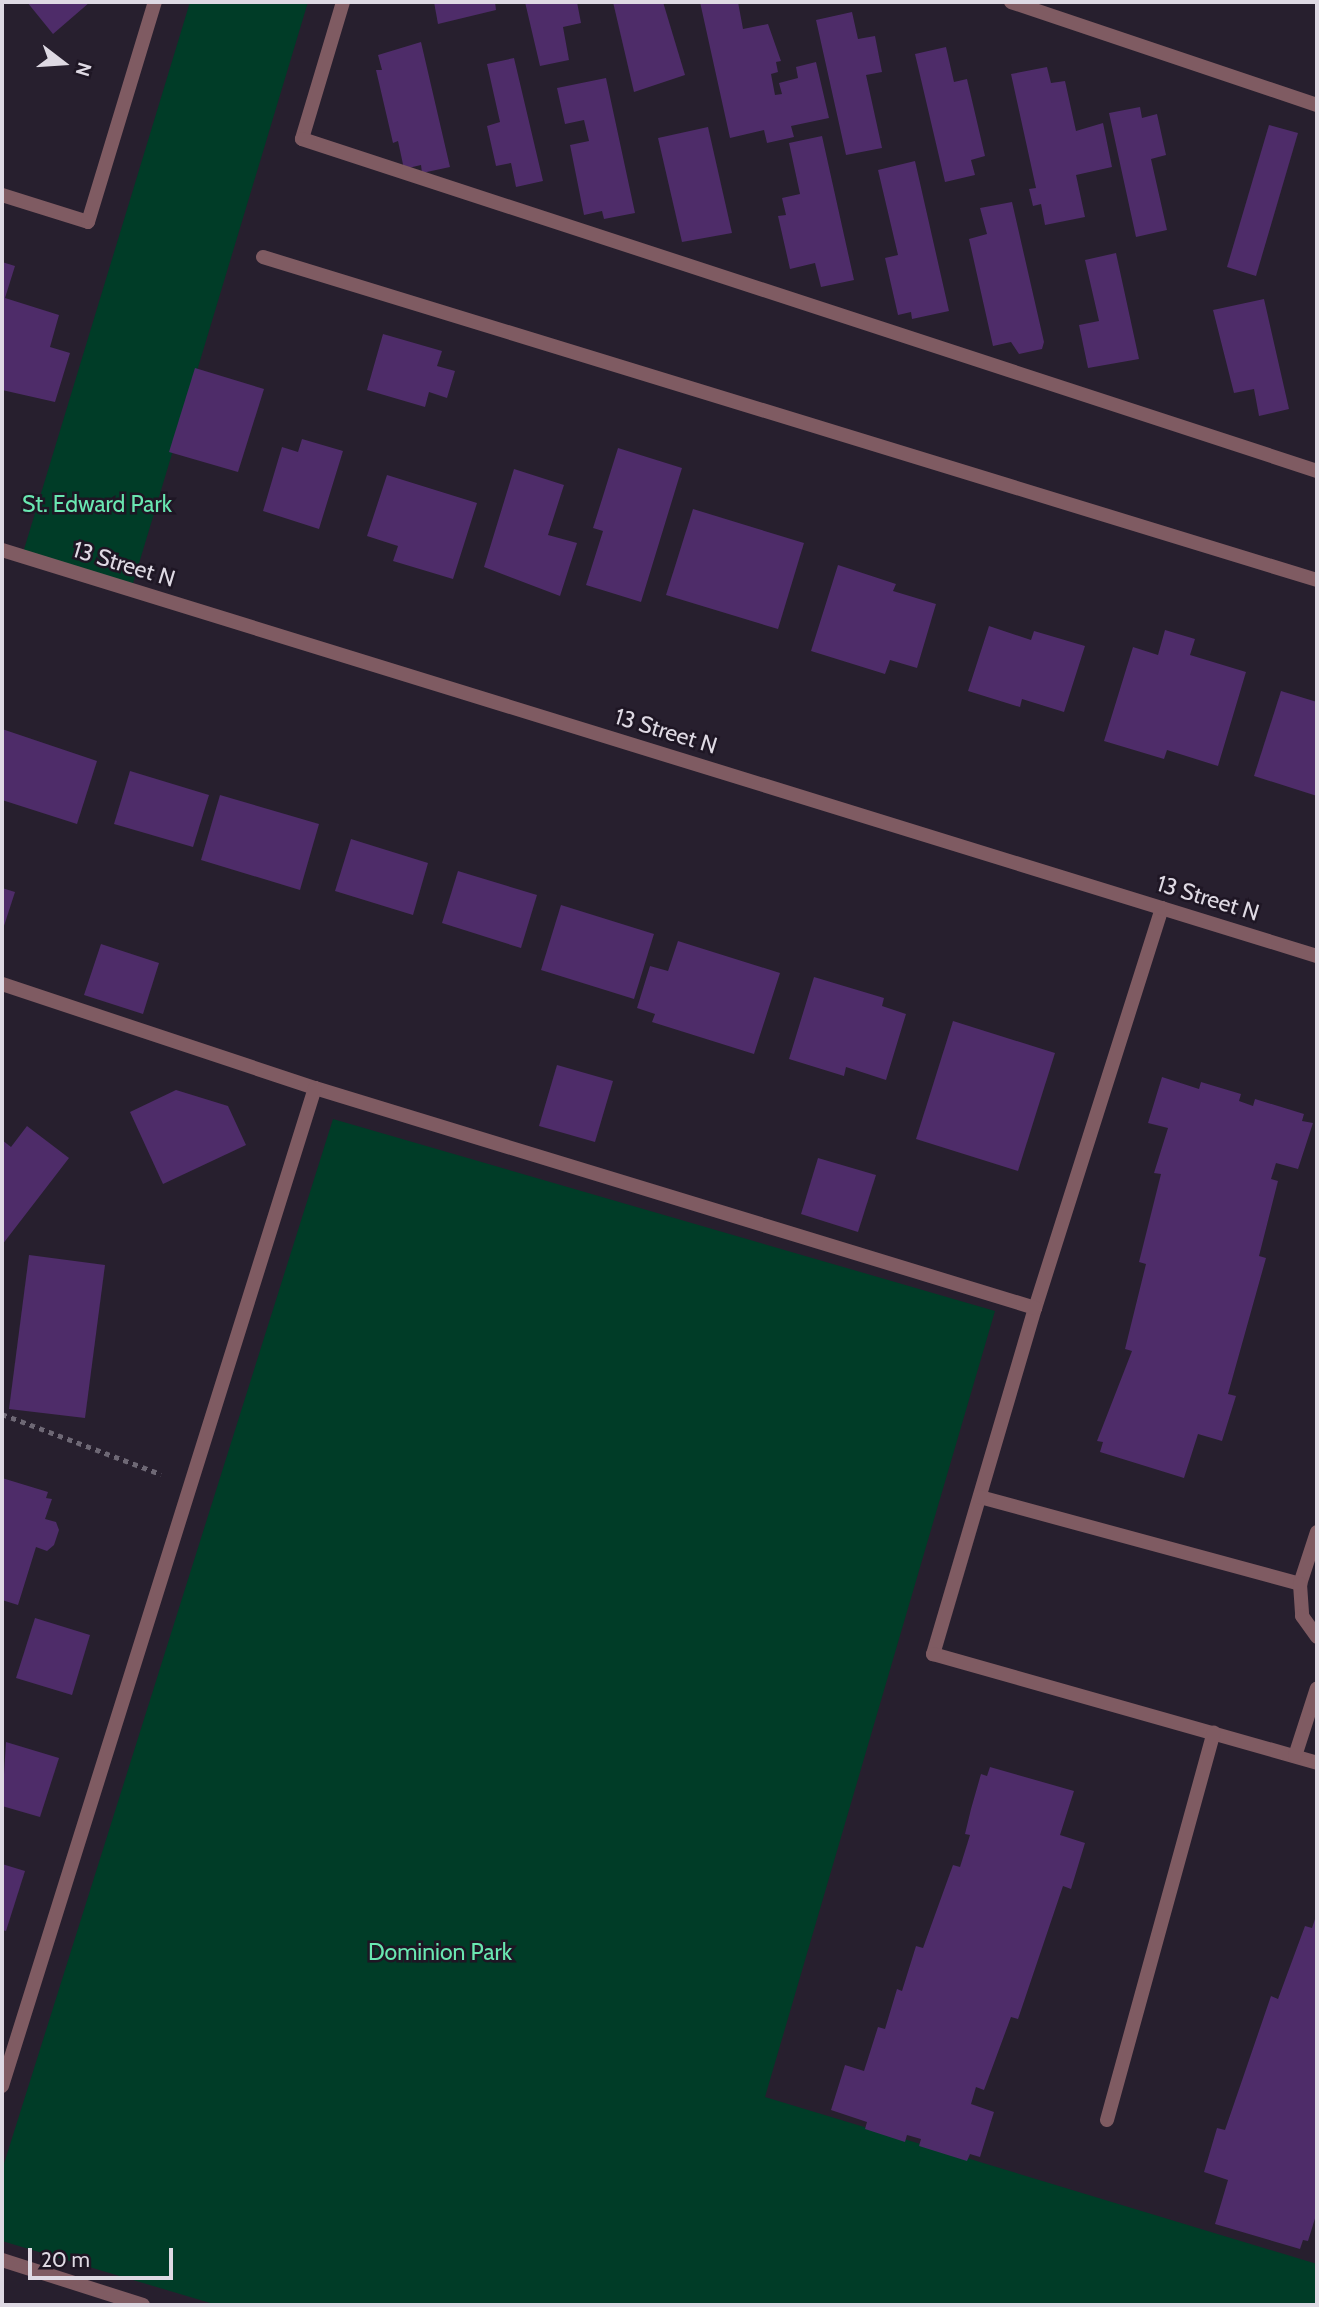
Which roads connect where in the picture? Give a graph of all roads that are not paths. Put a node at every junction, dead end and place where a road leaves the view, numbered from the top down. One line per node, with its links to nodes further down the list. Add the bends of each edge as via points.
1 (155, 2): 5 (street, via 88,222)
2 (343, 2): 7 (street, via 302,139)
3 (1012, 2): 4 (street)
4 (1317, 105)
5 (2, 195)
6 (263, 257): 9 (street)
7 (1317, 471)
8 (2, 550): 10 (street, 13 Street N)
9 (1317, 580)
10 (1162, 908): 11 (street, 13 Street N); 14 (street)
11 (1317, 956)
12 (2, 984): 13 (street)
13 (315, 1088): 14 (street); 23 (street)
14 (1035, 1308): 15 (street)
15 (980, 1497): 17 (street); 20 (street, via 933,1654)
16 (1317, 1532): 17 (street)
17 (1300, 1584): 18 (street, via 1302,1616)
18 (1317, 1637)
19 (1317, 1688): 21 (street)
20 (1214, 1732): 21 (street); 24 (street)
21 (1296, 1756): 22 (street)
22 (1317, 1763)
23 (2, 2086)
24 (1107, 2120)
25 (2, 2260): 26 (street)
26 (143, 2305)

